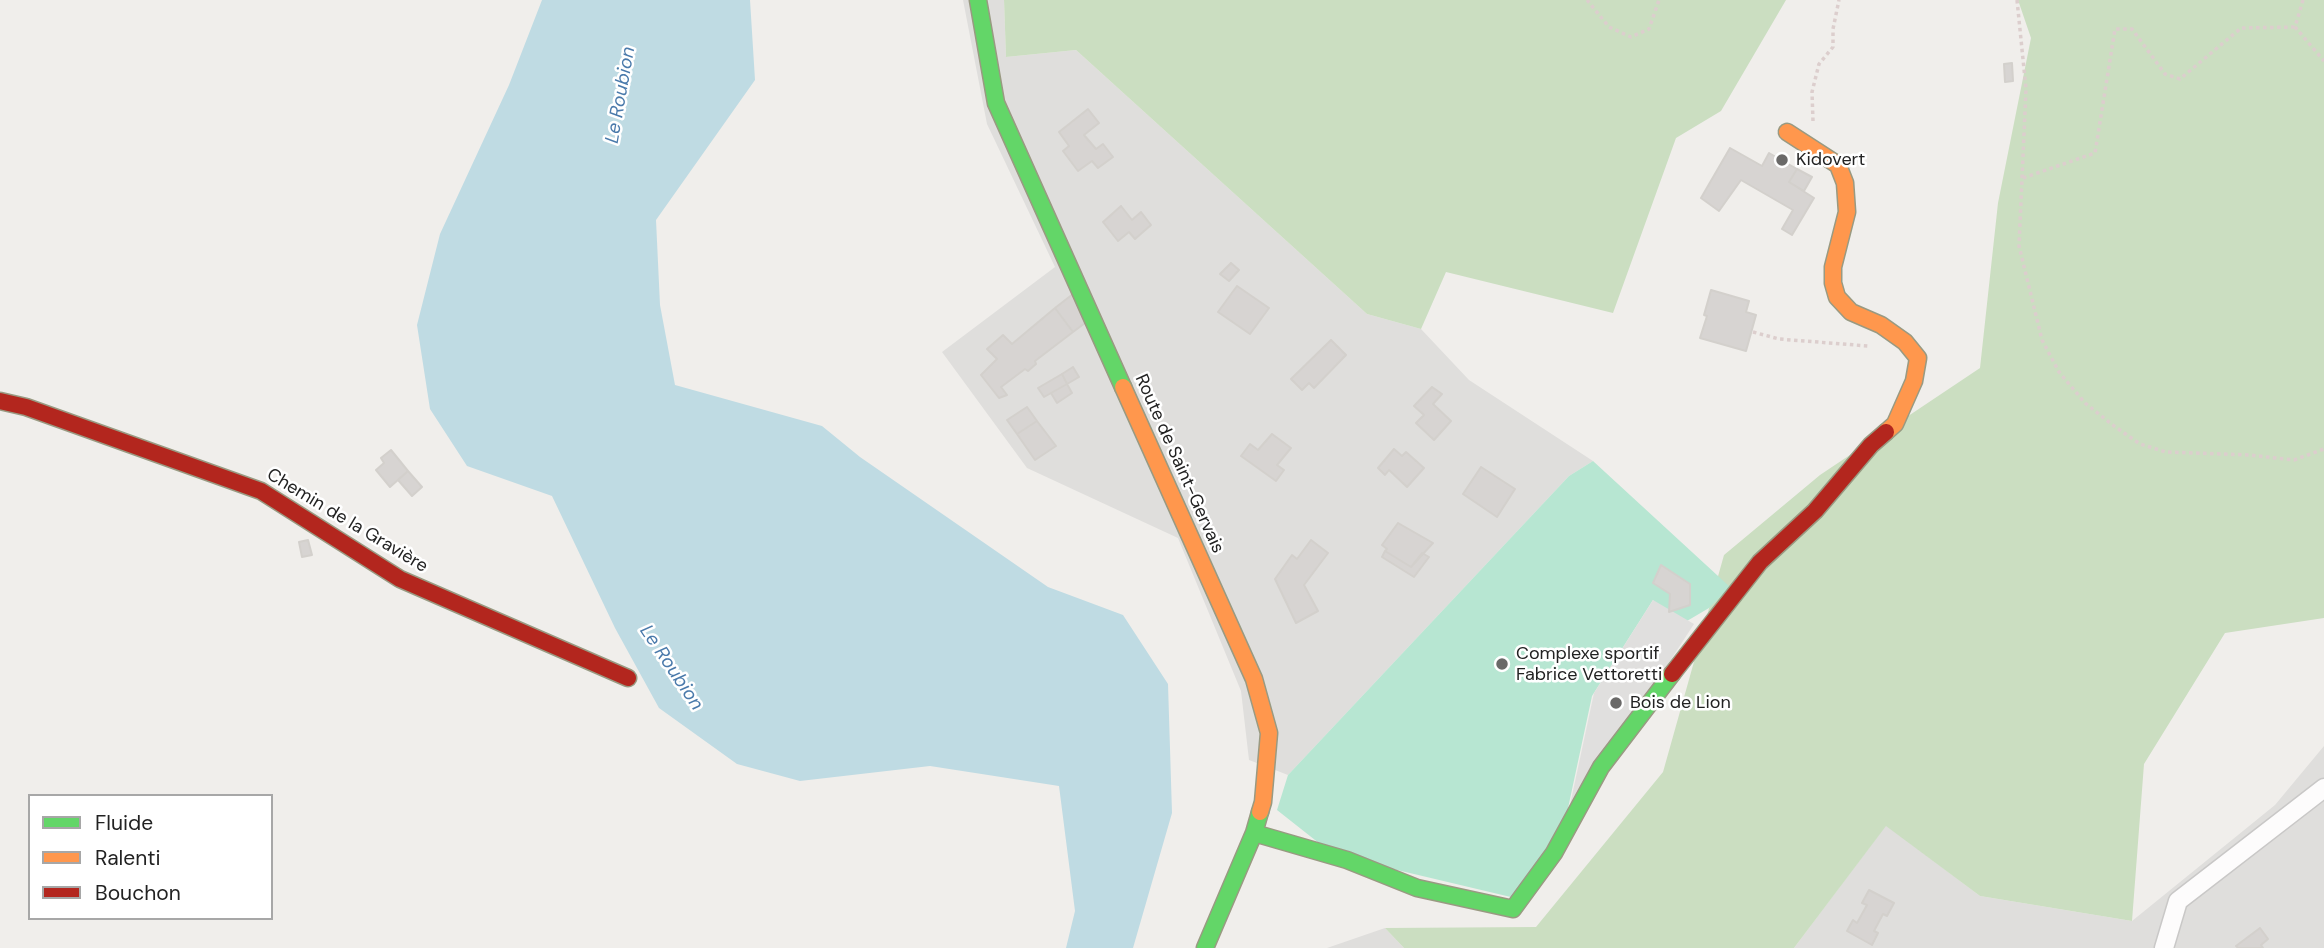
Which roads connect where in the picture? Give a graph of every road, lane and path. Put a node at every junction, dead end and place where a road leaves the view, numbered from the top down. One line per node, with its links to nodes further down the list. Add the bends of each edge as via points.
1 (978, 0): 18 (street, Route de Saint-Gervais, via 996,103 1255,679 1269,733 1263,802)
2 (1587, 0): 3 (path, via 1609,27 1631,37 1649,29)
3 (1659, 0)
4 (1839, 0): 10 (path, via 1833,47 1819,64 1812,92)
5 (2017, 0): 11 (path, via 2026,89)
6 (2303, 0): 7 (path)
7 (2295, 27): 8 (path); 11 (path, via 2241,28 2180,79 2165,74 2132,29 2115,29 2095,153)
8 (2324, 61)
9 (1787, 132): 10 (street)
10 (1813, 148): 18 (street, via 1838,165 1845,183 1847,212 1833,267 1837,297 1851,312 1905,342 1918,358 1914,381 1895,424 1815,511 1760,562 1702,634 1601,767 1554,853 1513,909 1417,888 1347,860)
11 (2022, 178): 15 (path, via 2019,246 2042,340 2059,372 2085,403 2140,444 2166,452 2294,460)
12 (1753, 332): 13 (path, via 1779,339)
13 (1872, 346)
14 (0, 401): 16 (street, Chemin de la Gravière, via 261,491 400,579)
15 (2324, 449)
16 (628, 678)
17 (2324, 788): 20 (street, via 2178,901)
18 (1254, 833): 19 (street, Route de Saint-Gervais)
19 (1205, 948)
20 (2164, 948)

